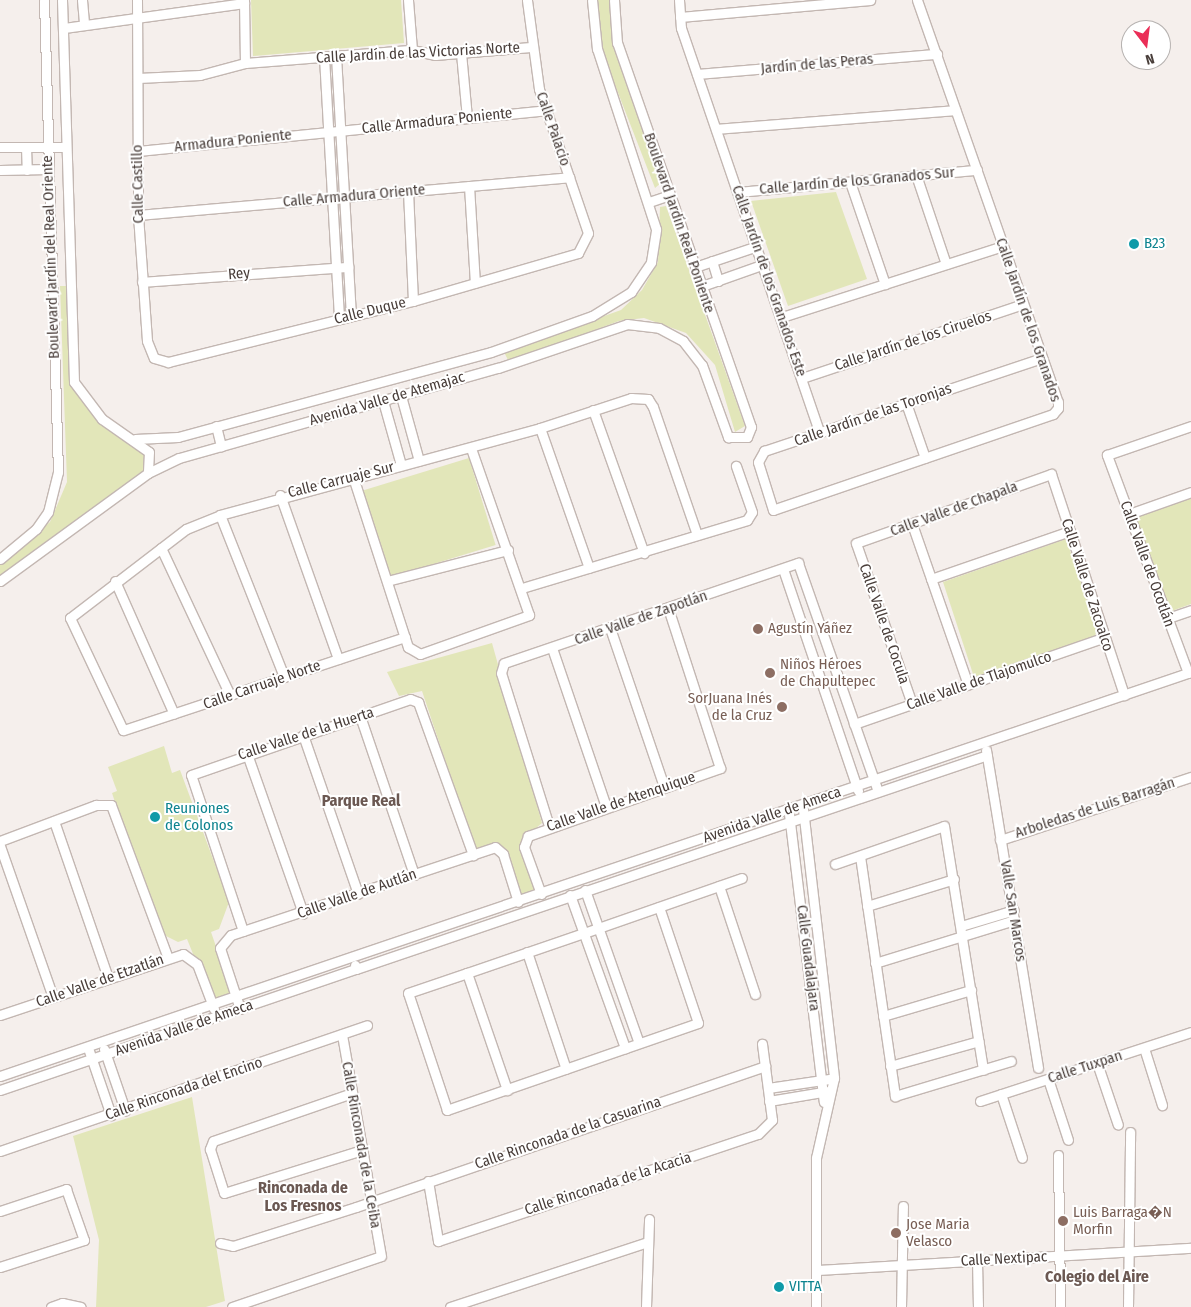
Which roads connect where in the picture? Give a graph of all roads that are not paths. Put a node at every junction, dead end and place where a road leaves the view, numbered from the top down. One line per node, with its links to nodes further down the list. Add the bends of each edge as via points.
1 (44, 0): 34 (street, Boulevard Jardín del Real Oriente)
2 (62, 0): 16 (street, Boulevard Jardín del Real Oriente)
3 (82, 0): 15 (street)
4 (137, 0): 13 (street, Calle Castillo)
5 (408, 0): 18 (street)
6 (527, 0): 17 (street, Calle Palacio)
7 (592, 0): 50 (street, Boulevard Jardín Real Poniente, via 597,49)
8 (614, 0): 47 (street, Boulevard Jardín Real Poniente, via 617,43)
9 (679, 0): 14 (street, Calle Jardín de los Granados Este)
10 (870, 0): 14 (street)
11 (917, 0): 20 (street, Calle Jardín de los Granados)
12 (244, 2): 13 (street); 23 (street)
13 (138, 17): 15 (street); 25 (street, Calle Castillo)
14 (680, 17): 24 (street, Calle Jardín de los Granados Este)
15 (84, 23): 16 (street)
16 (64, 28): 35 (street, Boulevard Jardín del Real Oriente)
17 (531, 47): 19 (street, Calle Jardín de las Victorias Norte); 26 (street, Calle Palacio)
18 (412, 50): 19 (street, Calle Jardín de las Victorias Norte, via 435,55); 21 (street, Calle Jardín de las Victorias Norte)
19 (461, 53): 28 (street)
20 (937, 54): 24 (street, Jardín de las Peras); 27 (street, Calle Jardín de los Granados)
21 (336, 56): 22 (street, Calle Jardín de las Victorias Norte); 30 (street)
22 (324, 57): 23 (street, Calle Jardín de las Victorias Norte); 31 (street)
23 (245, 63): 25 (street, Calle Jardín de las Victorias Norte, via 200,75)
24 (697, 74): 29 (street, Calle Jardín de los Granados Este)
25 (138, 78): 36 (street, Calle Castillo)
26 (546, 110): 28 (street, Calle Armadura Poniente); 42 (street, Calle Palacio)
27 (956, 110): 29 (street); 40 (street, Calle Jardín de los Granados)
28 (467, 118): 30 (street, Calle Armadura Poniente)
29 (716, 129): 46 (street, Calle Jardín de los Granados Este)
30 (340, 131): 31 (street, Calle Armadura Poniente); 48 (street)
31 (328, 132): 36 (street, Armadura Poniente); 49 (street)
32 (0, 147): 33 (street)
33 (26, 147): 34 (street); 39 (street)
34 (48, 147): 35 (street); 37 (street, Boulevard Jardín del Real Oriente)
35 (65, 147): 65 (street, Boulevard Jardín del Real Oriente)
36 (138, 151): 51 (street, Calle Castillo)
37 (48, 169): 39 (street); 63 (street, Boulevard Jardín del Real Oriente)
38 (0, 170): 39 (street)
39 (27, 170)
40 (976, 170): 41 (street, Calle Jardín de los Granados Sur); 53 (street, Calle Jardín de los Granados)
41 (916, 176): 43 (street, Calle Jardín de los Granados Sur); 57 (street)
42 (569, 177): 44 (street, Calle Armadura Oriente); 54 (street, Calle Palacio, via 588,233)
43 (850, 182): 46 (street, Calle Jardín de los Granados Sur); 67 (street)
44 (469, 186): 45 (street, Calle Armadura Oriente); 66 (street)
45 (408, 191): 48 (street, Calle Armadura Oriente); 69 (street)
46 (738, 192): 52 (street, Calle Jardín de los Granados Este)
47 (669, 195): 50 (street); 60 (street, Boulevard Jardín Real Poniente)
48 (344, 196): 49 (street, Calle Armadura Oriente); 59 (street)
49 (332, 198): 51 (street, Calle Armadura Oriente); 58 (street)
50 (649, 202): 61 (street, Boulevard Jardín Real Poniente, via 656,243)
51 (138, 215): 64 (street, Calle Castillo)
52 (757, 246): 55 (street); 56 (street, Calle Jardín de los Granados Este)
53 (1003, 246): 57 (street); 70 (street, Calle Jardín de los Granados)
54 (578, 253): 66 (street, Calle Duque)
55 (712, 261): 60 (street); 62 (street)
56 (764, 264): 62 (street); 72 (street, Calle Jardín de los Granados Este)
57 (946, 264): 67 (street)
58 (336, 266): 59 (street, Rey); 64 (street, Rey); 73 (street)
59 (348, 267): 71 (street)
60 (695, 267): 68 (street, Boulevard Jardín Real Poniente)
61 (644, 276): 74 (street, Avenida Valle de Atemajac, via 632,292 607,310)
62 (718, 281): 68 (street)
63 (52, 282): 65 (street); 112 (street, Boulevard Jardín del Real Oriente, via 58,472 48,512 36,530)
64 (142, 282): 76 (street, Calle Castillo, via 149,352)
65 (68, 283): 89 (street, Boulevard Jardín del Real Oriente, via 74,382 102,419)
66 (474, 283): 69 (street, Calle Duque)
67 (885, 284): 72 (street)
68 (702, 286): 90 (street, Boulevard Jardín Real Poniente, via 751,427)
69 (413, 301): 71 (street, Calle Duque)
70 (1023, 304): 75 (street, Calle Jardín de los Granados); 78 (street, Calle Jardín de los Ciruelos)
71 (351, 316): 73 (street, Calle Duque)
72 (782, 317): 78 (street, Calle Jardín de los Granados Este)
73 (339, 320): 76 (street, Calle Duque)
74 (491, 352): 77 (street); 84 (street, Avenida Valle de Atemajac)
75 (1042, 358): 81 (street, Calle Jardín de las Toronjas); 93 (street, Calle Jardín de los Granados, via 1058,402 1054,414)
76 (160, 362)
77 (498, 368): 79 (street, Avenida Valle de Atemajac); 90 (street, Avenida Valle de Atemajac, via 627,324 659,328 693,351 728,437)
78 (802, 378): 88 (street, Calle Jardín de los Granados Este)
79 (401, 396): 80 (street, Avenida Valle de Atemajac); 83 (street)
80 (383, 401): 86 (street); 91 (street, Avenida Valle de Atemajac)
81 (906, 404): 88 (street, Calle Jardín de las Toronjas); 93 (street)
82 (593, 410): 87 (street, Calle Carruaje Sur); 107 (street, Calle Carruaje Sur, via 630,398 648,400); 111 (street)
83 (408, 422): 86 (street); 94 (street)
84 (216, 426): 89 (street, Avenida Valle de Atemajac, via 166,440); 91 (street)
85 (1191, 426): 103 (street, Calle Valle de Ocotlán, via 1107,455)
86 (391, 428): 95 (street)
87 (540, 428): 92 (street, Calle Carruaje Sur); 113 (street)
88 (820, 433): 102 (street, Calle Jardín de las Toronjas, via 759,456)
89 (135, 439): 97 (street, Boulevard Jardín del Real Oriente, via 149,452)
90 (742, 440)
91 (221, 446): 97 (street, Avenida Valle de Atemajac)
92 (471, 448): 94 (street, Calle Carruaje Sur); 110 (street)
93 (926, 458): 102 (street, Calle Jardín de los Granados)
94 (419, 461): 95 (street, Calle Carruaje Sur)
95 (401, 465): 99 (street, Calle Carruaje Sur)
96 (736, 466): 107 (street, via 751,516)
97 (148, 473): 116 (street, Avenida Valle de Atemajac)
98 (1051, 474): 105 (street, Calle Valle de Chapala); 106 (street, Calle Valle de Zacoalco)
99 (353, 477): 101 (street, Calle Carruaje Sur); 118 (street)
100 (1191, 492): 103 (street)
101 (280, 496): 104 (street, Calle Carruaje Sur); 127 (street)
102 (773, 510)
103 (1129, 514): 122 (street, Calle Valle de Ocotlán)
104 (220, 515): 109 (street, Calle Carruaje Sur, via 186,529); 129 (street)
105 (912, 524): 108 (street, Calle Valle de Chapala); 115 (street)
106 (1070, 531): 115 (street); 125 (street, Calle Valle de Zacoalco, via 1104,628)
107 (698, 535): 111 (street)
108 (856, 543): 133 (street, Calle Valle de Cocula)
109 (161, 548): 117 (street, Calle Carruaje Sur); 131 (street)
110 (508, 550): 118 (street); 119 (street)
111 (644, 553): 113 (street)
112 (0, 559)
113 (589, 568): 119 (street)
114 (782, 569): 120 (street, Calle Valle de Zapotlán); 136 (street, via 798,564); 144 (street)
115 (932, 579): 130 (street)
116 (0, 581)
117 (115, 581): 134 (street); 137 (street, Calle Carruaje Sur, via 73,611 71,626)
118 (386, 581): 124 (street)
119 (522, 588): 124 (street, via 529,615 412,654)
120 (668, 608): 123 (street, Calle Valle de Zapotlán); 145 (street, Calle Valle de Atenquique, via 720,768)
121 (1191, 610): 122 (street)
122 (1168, 618): 128 (street, Calle Valle de Ocotlán)
123 (610, 628): 126 (street, Calle Valle de Zapotlán); 145 (street)
124 (405, 637): 127 (street, Calle Carruaje Norte)
125 (1103, 638): 130 (street, Calle Valle de Tlajomulco); 132 (street, Calle Valle de Zacoalco)
126 (552, 648): 149 (street); 154 (street, Calle Valle de Zapotlán, via 500,668)
127 (338, 659): 129 (street, Calle Carruaje Norte)
128 (1189, 672): 132 (street, Avenida Valle de Ameca)
129 (284, 677): 131 (street, Calle Carruaje Norte)
130 (968, 685): 133 (street, Calle Valle de Tlajomulco)
131 (230, 695): 134 (street, Calle Carruaje Norte)
132 (1124, 695): 139 (street, Avenida Valle de Ameca)
133 (912, 704): 136 (street, Calle Valle de Tlajomulco)
134 (174, 714): 137 (street, Calle Carruaje Norte, via 128,730)
135 (360, 716): 138 (street, Calle Valle de la Huerta); 158 (street, Calle Valle de la Huerta, via 415,698); 161 (street)
136 (854, 724): 143 (street)
137 (119, 727)
138 (303, 736): 140 (street, Calle Valle de la Huerta); 166 (street)
139 (985, 742): 141 (street, Valle San Marcos); 143 (street, Avenida Valle de Ameca)
140 (247, 754): 174 (street); 178 (street, Calle Valle de la Huerta, via 197,770 191,775)
141 (987, 755): 146 (street, Avenida Valle de Ameca); 155 (street, Valle San Marcos)
142 (1191, 777): 155 (street, Arboledas de Luis Barragán)
143 (874, 780): 144 (street, Avenida Valle de Ameca); 146 (street)
144 (857, 786): 147 (street); 148 (street, Avenida Valle de Ameca)
145 (664, 787): 149 (street, Calle Valle de Atenquique)
146 (878, 791): 147 (street, Avenida Valle de Ameca)
147 (860, 796): 151 (street, Avenida Valle de Ameca)
148 (802, 804): 150 (street, Avenida Valle de Ameca); 151 (street, Calle Guadalajara)
149 (606, 807): 154 (street, Calle Valle de Atenquique)
150 (788, 809): 152 (street, Calle Guadalajara); 167 (street, Avenida Valle de Ameca)
151 (803, 815): 152 (street, Avenida Valle de Ameca); 170 (street, Calle Guadalajara)
152 (790, 820): 165 (street, Avenida Valle de Ameca); 171 (street, Calle Guadalajara)
153 (54, 821): 156 (street); 182 (street, via 105,803 114,810); 187 (street)
154 (549, 826): 167 (street, Calle Valle de Atenquique, via 524,841)
155 (1001, 840): 175 (street, Valle San Marcos)
156 (0, 841)
157 (0, 846): 190 (street)
158 (473, 855): 161 (street, Calle Valle de Autlán); 169 (street, Calle Valle de Autlán, via 499,849)
159 (860, 856): 160 (street); 163 (street, via 944,826); 172 (street)
160 (835, 864)
161 (414, 875): 166 (street, Calle Valle de Autlán)
162 (742, 878): 164 (street)
163 (954, 879): 172 (street); 176 (street)
164 (719, 886): 173 (street); 189 (street)
165 (585, 890): 168 (street, Avenida Valle de Ameca); 177 (street)
166 (358, 894): 174 (street, Calle Valle de Autlán)
167 (541, 894): 169 (street, Avenida Valle de Ameca)
168 (570, 896): 179 (street); 185 (street, Avenida Valle de Ameca)
169 (518, 902): 183 (street, Avenida Valle de Ameca)
170 (814, 904): 171 (street, via 807,912); 217 (street, Calle Guadalajara)
171 (801, 906): 219 (street, Calle Guadalajara)
172 (867, 906): 184 (street)
173 (659, 907): 177 (street); 202 (street, via 698,1023)
174 (303, 913): 178 (street, Calle Valle de Autlán)
175 (1014, 915): 176 (street); 180 (street); 213 (street, Valle San Marcos)
176 (961, 926): 180 (street)
177 (598, 928): 179 (street); 202 (street)
178 (243, 931): 191 (street, Calle Valle de Autlán, via 224,939 220,948)
179 (584, 933): 181 (street); 205 (street)
180 (963, 936): 184 (street); 188 (street)
181 (527, 952): 186 (street); 214 (street)
182 (168, 958): 187 (street, Calle Valle de Etzatlán); 192 (street, Calle Valle de Etzatlán, via 183,954 197,964)
183 (354, 958): 185 (street); 191 (street, Avenida Valle de Ameca)
184 (876, 963): 195 (street)
185 (356, 969): 193 (street, Avenida Valle de Ameca)
186 (467, 973): 222 (street); 222 (street, via 408,993 447,1110)
187 (108, 978): 190 (street, Calle Valle de Etzatlán)
188 (971, 990): 195 (street); 200 (street)
189 (755, 994)
190 (53, 996): 194 (street, Calle Valle de Etzatlán)
191 (236, 997): 192 (street, Avenida Valle de Ameca); 193 (street)
192 (212, 1006): 196 (street); 201 (street, Avenida Valle de Ameca)
193 (240, 1009): 196 (street, Avenida Valle de Ameca)
194 (0, 1015)
195 (883, 1016): 212 (street)
196 (217, 1017): 207 (street, Avenida Valle de Ameca)
197 (368, 1025): 199 (street, Calle Rinconada del Encino)
198 (1191, 1032): 206 (street, Calle Tuxpan)
199 (342, 1034): 224 (street, Calle Rinconada de la Ceiba); 229 (street, Calle Rinconada del Encino)
200 (979, 1041): 212 (street); 215 (street)
201 (102, 1043): 204 (street, Avenida Valle de Ameca); 207 (street)
202 (639, 1044): 205 (street)
203 (762, 1044): 211 (street)
204 (88, 1048): 208 (street); 216 (street, Avenida Valle de Ameca)
205 (625, 1048): 214 (street)
206 (1144, 1048): 210 (street, Calle Tuxpan); 228 (street)
207 (106, 1054): 208 (street, Avenida Valle de Ameca); 229 (street)
208 (92, 1059): 221 (street, Avenida Valle de Ameca); 230 (street)
209 (1011, 1061): 215 (street)
210 (1097, 1063): 218 (street, Calle Tuxpan); 231 (street)
211 (765, 1066): 220 (street); 238 (street, Calle Rinconada de la Casuarina)
212 (890, 1066): 215 (street, via 895,1096)
213 (1038, 1068)
214 (566, 1069): 222 (street)
215 (983, 1070)
216 (0, 1076)
217 (834, 1078): 219 (street); 223 (street, Calle Guadalajara)
218 (1048, 1079): 225 (street, Calle Tuxpan); 233 (street)
219 (823, 1080): 220 (street); 223 (street, Calle Guadalajara)
220 (768, 1088): 226 (street)
221 (0, 1090)
222 (507, 1090)
223 (826, 1091): 226 (street); 251 (street, Calle Guadalajara, via 816,1158)
224 (352, 1093): 234 (street, Calle Rinconada de la Ceiba); 234 (street, via 213,1141 210,1149 222,1191)
225 (1001, 1094): 227 (street, Calle Tuxpan); 237 (street)
226 (769, 1101): 238 (street, Calle Rinconada de la Acacia, via 772,1120 758,1134 438,1241)
227 (980, 1101)
228 (1162, 1104)
229 (126, 1110): 230 (street, Calle Rinconada del Encino)
230 (111, 1115): 235 (street, Calle Rinconada del Encino)
231 (1118, 1125)
232 (1130, 1132): 246 (street)
233 (1068, 1140)
234 (362, 1150): 239 (street, Calle Rinconada de la Ceiba)
235 (0, 1151)
236 (1058, 1155): 247 (street)
237 (1022, 1158)
238 (428, 1181): 239 (street, Calle Rinconada de la Casuarina)
239 (371, 1200): 244 (street, Calle Rinconada de la Casuarina, via 233,1246); 254 (street, Calle Rinconada de la Ceiba, via 380,1256)
240 (903, 1206): 249 (street)
241 (0, 1211): 250 (street, via 66,1189 84,1240)
242 (649, 1219): 243 (street)
243 (648, 1242): 255 (street); 256 (street)
244 (220, 1243)
245 (1191, 1248): 246 (street, Calle Nextipac)
246 (1129, 1251): 247 (street, Calle Nextipac); 261 (street)
247 (1060, 1255): 248 (street, Calle Nextipac); 260 (street)
248 (977, 1260): 249 (street, Calle Nextipac); 259 (street)
249 (901, 1264): 251 (street, Calle Nextipac); 258 (street)
250 (0, 1267)
251 (818, 1270): 257 (street, Calle Guadalajara)
252 (51, 1307): 253 (street, via 62,1303)
253 (81, 1307)
254 (232, 1307)
255 (450, 1307)
256 (646, 1307)
257 (816, 1307)
258 (901, 1307)
259 (978, 1307)
260 (1060, 1307)
261 (1128, 1307)

